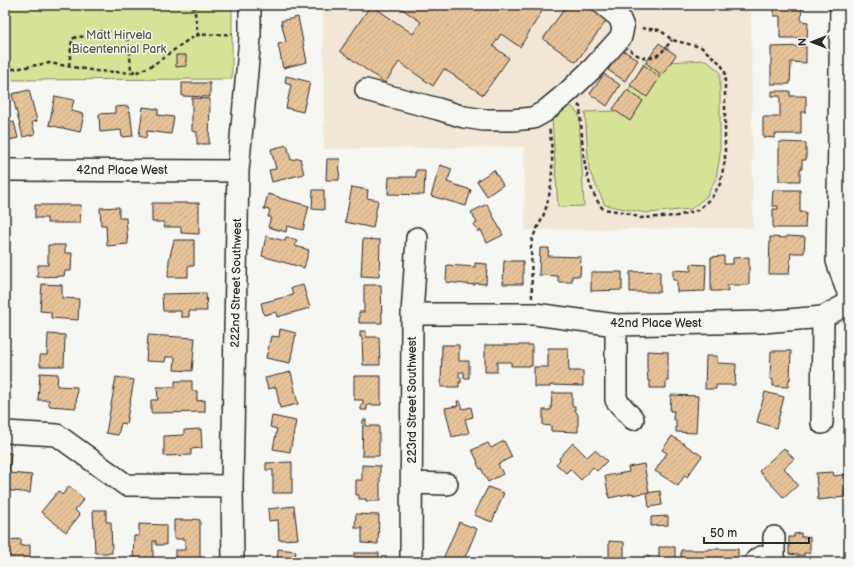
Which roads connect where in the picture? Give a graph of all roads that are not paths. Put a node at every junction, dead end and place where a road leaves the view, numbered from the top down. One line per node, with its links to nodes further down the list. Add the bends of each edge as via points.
1 (250, 5): 6 (street, 222nd Street Southwest, via 250,38)
2 (604, 5): 4 (street, via 619,17 622,32 593,68 544,112 533,118 464,118)
3 (841, 5): 8 (street, via 837,261)
4 (366, 90)
5 (5, 170): 6 (street, 42nd Place West)
6 (238, 171): 18 (street, 222nd Street Southwest)
7 (417, 238): 10 (street, 223rd Street Southwest)
8 (849, 294)
9 (849, 303): 11 (street, 42nd Place West)
10 (412, 314): 12 (street, 42nd Place West, via 535,314); 16 (street, 223rd Street Southwest)
11 (823, 317): 12 (street, 42nd Place West, via 763,322); 14 (street)
12 (616, 325): 13 (street, via 616,400)
13 (633, 419)
14 (822, 423)
15 (5, 432): 18 (street, via 57,435 126,486)
16 (412, 483): 17 (street); 21 (street, 223rd Street Southwest)
17 (447, 484)
18 (232, 486): 20 (street, 222nd Street Southwest)
19 (774, 538): 22 (street, via 774,556 761,557)
20 (233, 562)
21 (411, 562)
22 (755, 562)

